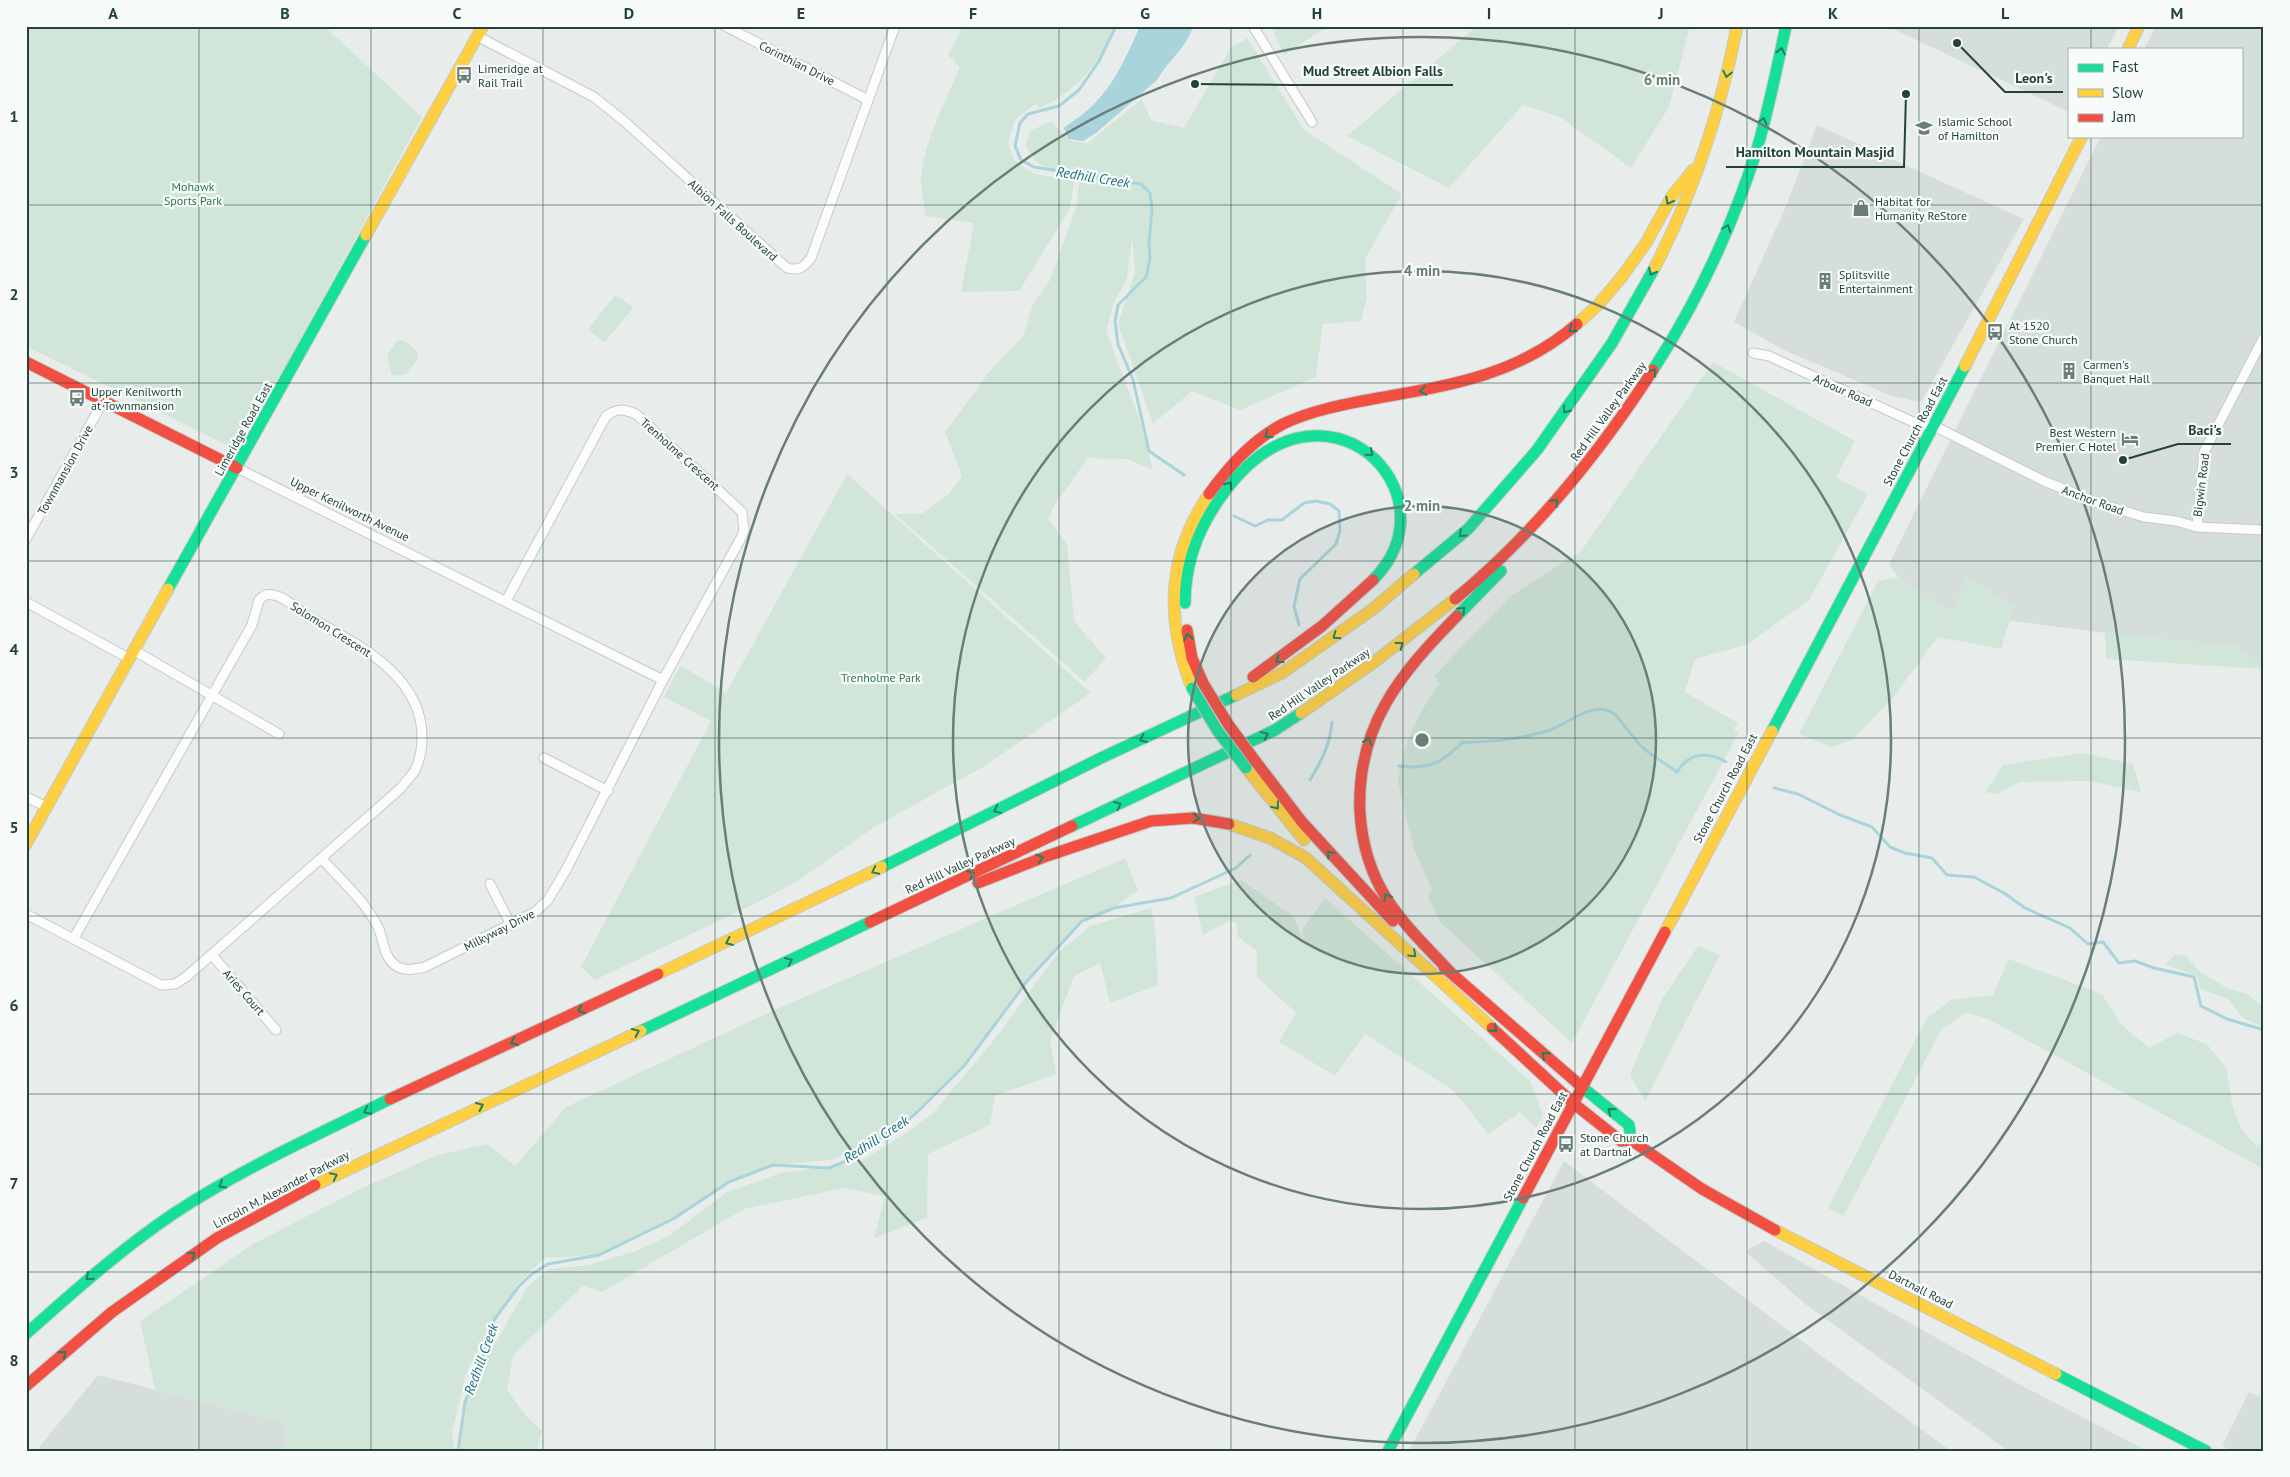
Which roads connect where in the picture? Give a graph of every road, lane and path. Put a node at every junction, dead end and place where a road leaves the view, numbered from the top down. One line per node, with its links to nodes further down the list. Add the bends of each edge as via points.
1 (725, 26): 9 (street, Corinthian Drive)
2 (895, 26): 9 (street, Albion Falls Boulevard)
3 (1253, 26): 10 (street)
4 (1736, 26): 12 (main road, one-way to 12, via 1726,82)
5 (1786, 26): 21 (main road, Red Hill Valley Parkway, one-way to 5, via 1570,486 1614,427 1657,366 1689,309 1721,242 1751,165)
6 (2139, 26): 8 (main road)
7 (480, 31): 9 (street, Albion Falls Boulevard, via 594,97 787,268 797,270 811,258); 18 (main road, Limeridge Road East)
8 (2128, 48)
9 (868, 100)
10 (1312, 122)
11 (2081, 138): 17 (main road, Stone Church Road East)
12 (1699, 163): 27 (main road, one-way to 27, via 1673,194 1643,248 1601,304 1540,351 1490,375 1460,384 1353,404 1295,420 1274,430 1227,469 1188,530 1176,574 1176,633 1180,654); 29 (main road, one-way to 29, via 1673,232 1612,343 1537,450 1468,528 1373,610 1282,673)
13 (2264, 337): 19 (street, Bigwin Road, via 2206,446)
14 (1753, 353): 17 (street, Arbour Road, via 1769,356 1913,422)
15 (26, 362): 16 (main road, Upper Kenilworth Avenue)
16 (104, 400): 18 (main road, Upper Kenilworth Avenue); 22 (street, Townmansion Drive)
17 (1934, 426): 19 (street, Anchor Road, via 2044,481 2098,503 2144,517); 48 (main road, Stone Church Road East)
18 (237, 468): 23 (street, Upper Kenilworth Avenue); 25 (main road, Limeridge Road East)
19 (2196, 527): 20 (street, Anchor Road)
20 (2264, 530)
21 (1522, 538): 39 (main road, Red Hill Valley Parkway, one-way to 21, via 1275,730 1412,636); 45 (main road, one-way to 21, via 1394,909 1374,872 1360,818 1358,797 1362,762 1373,727 1393,690 1443,629 1510,562)
22 (26, 539)
23 (506, 601): 26 (street, Upper Kenilworth Avenue); 26 (street, Trenholme Crescent, via 606,416 623,408 636,414 738,506 744,523 742,536)
24 (26, 602): 25 (street)
25 (133, 655): 28 (street); 35 (main road, Limeridge Road East)
26 (663, 680): 33 (street, Milkyway Drive)
27 (1198, 685): 29 (main road, one-way to 29, via 1188,641 1184,594 1196,541 1209,513 1228,485 1250,462 1289,439 1329,435 1363,448 1388,473 1400,508 1398,542 1385,568 1326,623 1277,662); 32 (main road, bridge, via 1228,724)
28 (211, 695): 30 (street); 37 (street, Solomon Crescent, via 252,625 259,600 271,594 278,595 381,660 415,700 422,724 422,748 415,770 401,788); 43 (street, Solomon Crescent)
29 (1188, 719): 51 (main road, one-way to 51, via 781,917 262,1162 173,1214 91,1275)
30 (279, 734)
31 (544, 758): 33 (street)
32 (1251, 765): 40 (main road, one-way to 40, via 1287,821); 45 (main road, one-way to 32, via 1416,944 1337,862)
33 (608, 791): 42 (street, Milkyway Drive, via 548,900 535,912)
34 (26, 798): 35 (street)
35 (47, 808): 36 (main road, Limeridge Road East)
36 (26, 844)
37 (321, 858): 42 (street, Milkyway Drive, via 366,908 378,927 387,957 396,967 410,970 425,967); 44 (street, Solomon Crescent)
38 (490, 884): 42 (street)
39 (896, 910): 40 (main road, one-way to 40, via 927,904 1024,863 1149,822 1193,818 1242,826 1281,843 1306,858); 47 (main road, Red Hill Valley Parkway, one-way to 39)
40 (1365, 910): 49 (main road, Dartnall Road, one-way to 49)
41 (26, 914): 43 (street, Solomon Crescent)
42 (511, 925)
43 (74, 938): 44 (street, Solomon Crescent, via 161,985 175,984)
44 (212, 955): 46 (street, Aries Court)
45 (1452, 974): 48 (main road, one-way to 45)
46 (276, 1030)
47 (576, 1060): 52 (main road, Lincoln M. Alexander Parkway, one-way to 47, via 112,1312 217,1238 292,1196)
48 (1582, 1087): 49 (main road, Stone Church Road East); 50 (main road, one-way to 48, via 1629,1125)
49 (1574, 1103): 50 (main road, Dartnall Road, via 1621,1141); 53 (main road, Stone Church Road East)
50 (1631, 1140): 54 (main road, Dartnall Road, via 1748,1216)
51 (26, 1334)
52 (26, 1386)
53 (1388, 1451)
54 (2206, 1451)

